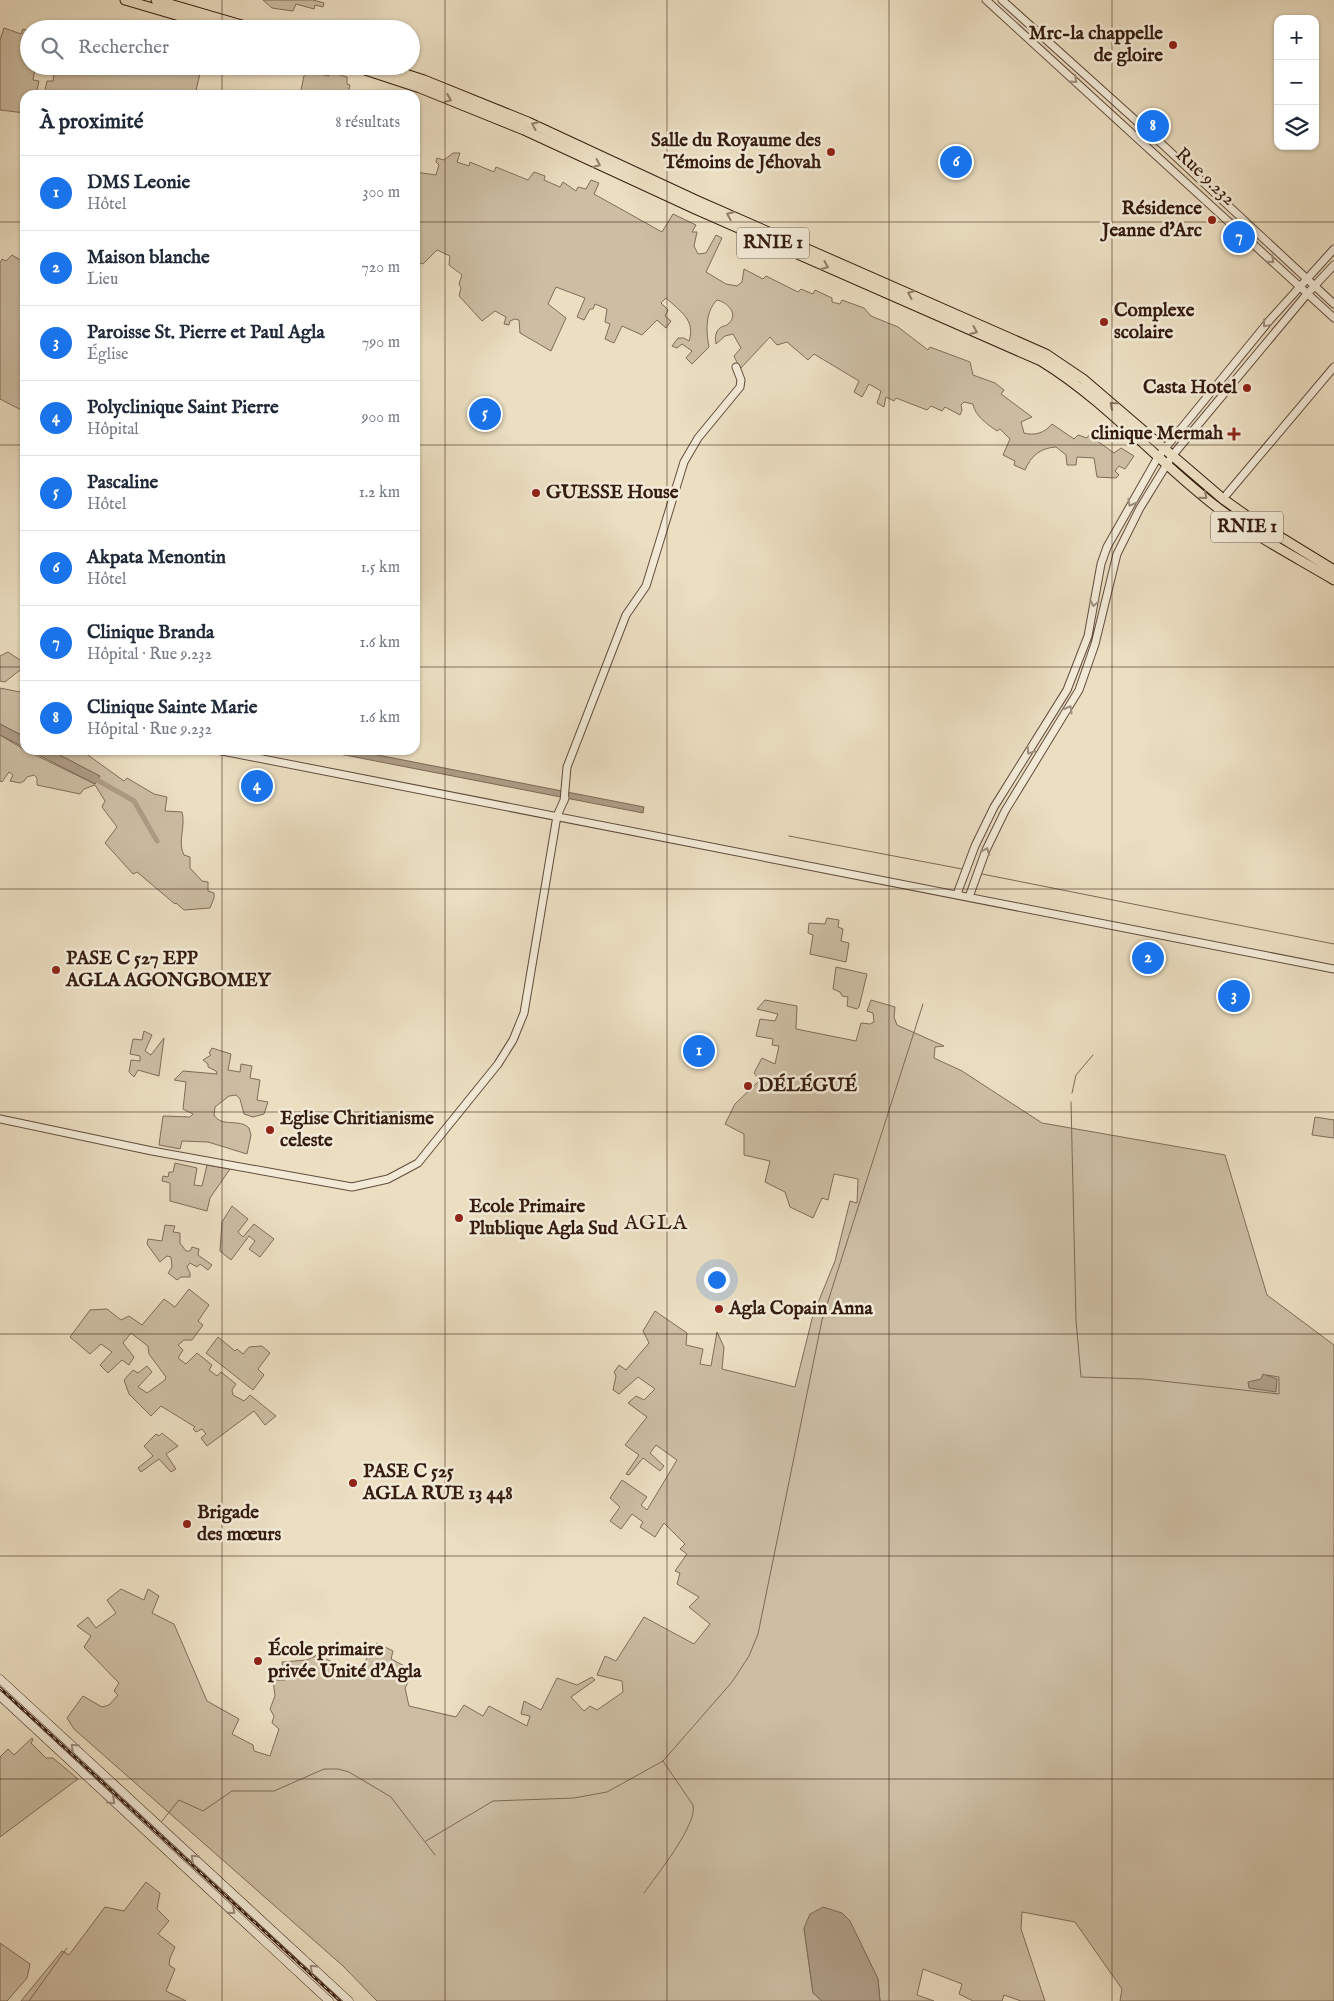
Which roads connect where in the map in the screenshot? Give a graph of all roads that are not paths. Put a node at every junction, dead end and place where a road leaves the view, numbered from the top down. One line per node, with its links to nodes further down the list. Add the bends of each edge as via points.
1 (125, 0): 5 (highway)
2 (156, 0): 6 (highway)
3 (986, 0): 12 (street, Rue 9.232, one-way to 12)
4 (1002, 0): 11 (street, Rue 9.232)
5 (193, 20)
6 (224, 20)
7 (380, 75): 19 (highway, RNIE 1, one-way to 19, via 524,130 695,209 1028,354 1078,386)
8 (409, 75): 19 (highway, RNIE 1, one-way to 8, via 1072,370 1031,346 698,201 528,122)
9 (1334, 249): 11 (street)
10 (1334, 265): 13 (street)
11 (1306, 279): 12 (street); 13 (street, Rue 9.232)
12 (1299, 286): 14 (street, Rue 9.232); 19 (street, one-way to 19)
13 (1314, 286): 14 (street); 15 (street, Rue 9.232)
14 (1308, 294): 16 (street, Rue 9.232); 20 (street)
15 (1334, 304)
16 (1334, 318)
17 (736, 366): 25 (street, via 740,387 698,438 684,462 646,586 626,615 568,767 566,795)
18 (1334, 367): 21 (street)
19 (1161, 453): 20 (highway, RNIE 1); 26 (street, one-way to 26, via 1107,547 1088,636 1067,690 994,807)
20 (1170, 460): 22 (highway, RNIE 1, via 1238,511); 23 (highway, RNIE 1, one-way to 23, via 1229,516); 27 (street, one-way to 20, via 1005,812 1078,690 1095,644 1117,554 1140,508)
21 (1226, 494)
22 (1334, 570)
23 (1334, 580)
24 (243, 755): 25 (street)
25 (559, 817): 26 (street); 29 (street, via 530,989 517,1031 498,1064 418,1163 388,1179 352,1188)
26 (957, 894): 27 (street)
27 (968, 897): 28 (street)
28 (1334, 969)
29 (0, 1120)
30 (0, 1679): 32 (main road)
31 (0, 1696): 33 (main road)
32 (54, 1729): 33 (main road); 35 (main road, one-way to 32)
33 (45, 1738): 34 (main road, one-way to 34)
34 (329, 2001)
35 (349, 2001)

